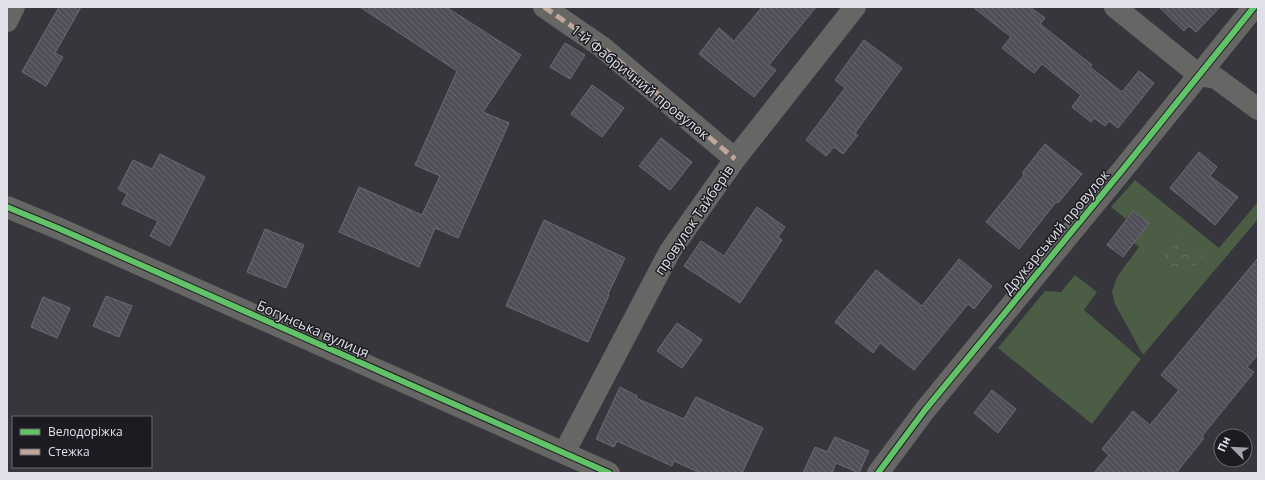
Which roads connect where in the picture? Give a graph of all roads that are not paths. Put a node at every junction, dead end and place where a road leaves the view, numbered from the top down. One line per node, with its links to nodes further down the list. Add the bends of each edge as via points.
1 (14, 7): 6 (street)
2 (544, 7): 9 (street, 1-й Фабричний провулок, via 602,47)
3 (855, 7): 9 (street, провулок Тайберів)
4 (1115, 7): 7 (street)
5 (1254, 7): 7 (street, Друкарський провулок)
6 (7, 22)
7 (1199, 75): 8 (street, via 1216,78); 13 (street, Друкарський провулок, via 925,410)
8 (1258, 109)
9 (735, 159): 11 (street, провулок Тайберів, via 662,265)
10 (7, 207): 11 (street, Богунська вулиця)
11 (564, 453): 12 (street, Богунська вулиця)
12 (610, 473)
13 (878, 473)

